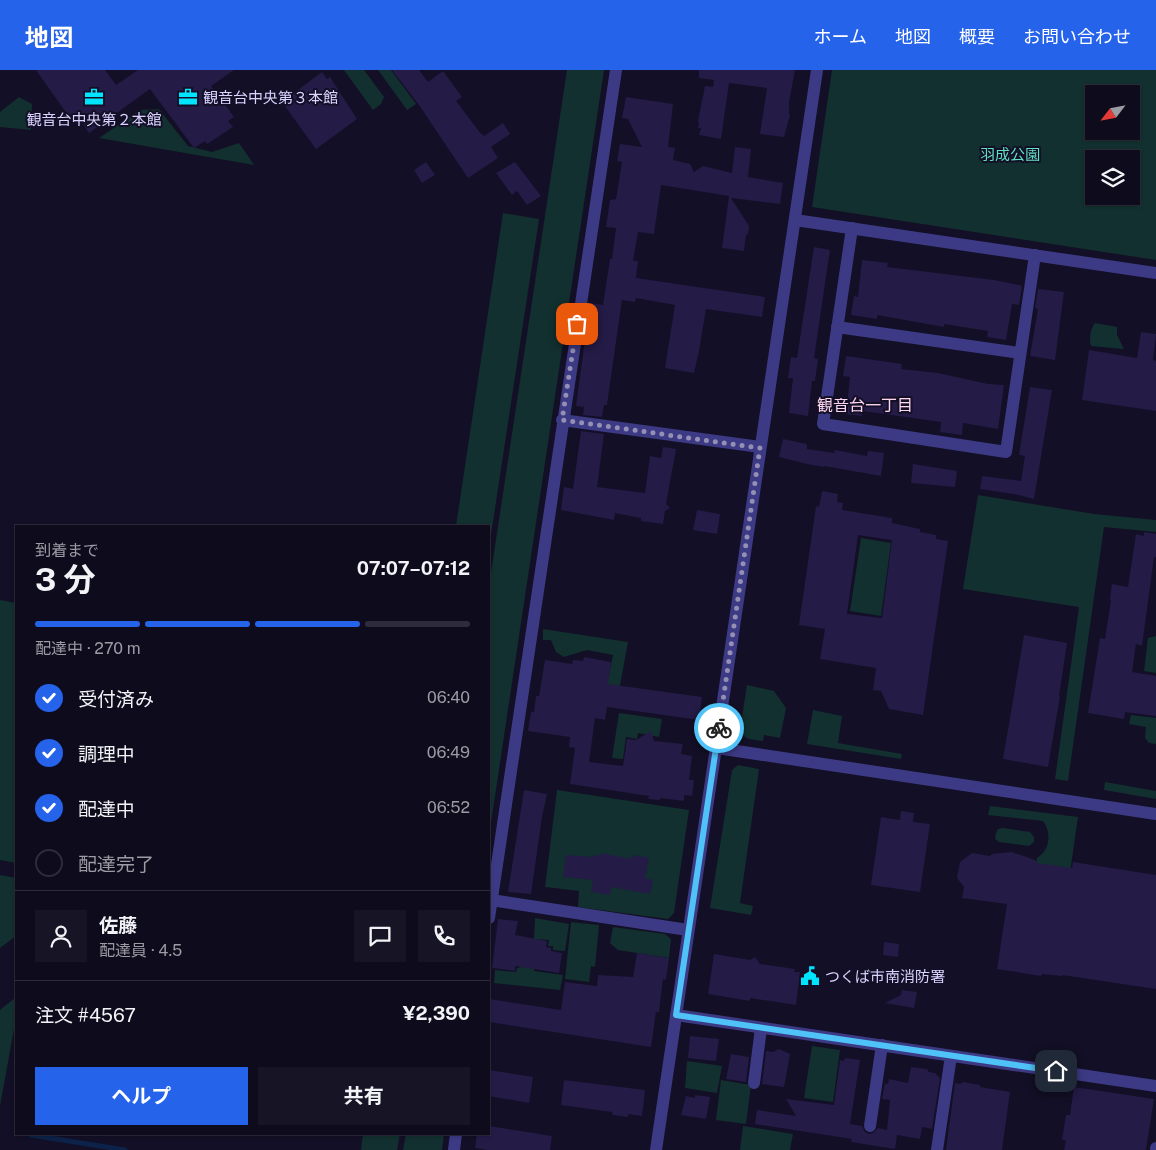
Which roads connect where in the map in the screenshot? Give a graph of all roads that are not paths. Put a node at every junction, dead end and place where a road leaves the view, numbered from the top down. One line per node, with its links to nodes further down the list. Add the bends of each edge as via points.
1 (616, 70): 9 (street)
2 (817, 70): 3 (street)
3 (795, 220): 4 (street); 10 (street)
4 (852, 228): 5 (street); 7 (street)
5 (1035, 255): 6 (street); 8 (street)
6 (1156, 273)
7 (837, 327): 8 (street); 8 (street, via 823,424 1006,452)
8 (1020, 353)
9 (562, 420): 10 (street); 13 (street)
10 (760, 448): 11 (street)
11 (716, 748): 12 (street); 15 (street)
12 (1156, 814)
13 (491, 900): 14 (street); 15 (street)
14 (490, 909)
15 (688, 930): 16 (street)
16 (676, 1015): 17 (street); 25 (street)
17 (761, 1028): 18 (street); 20 (street)
18 (882, 1046): 19 (street); 22 (street)
19 (951, 1056): 21 (street); 26 (street)
20 (754, 1082)
21 (1156, 1086)
22 (870, 1126)
23 (456, 1135): 24 (street)
24 (454, 1150)
25 (656, 1150)
26 (938, 1150)

